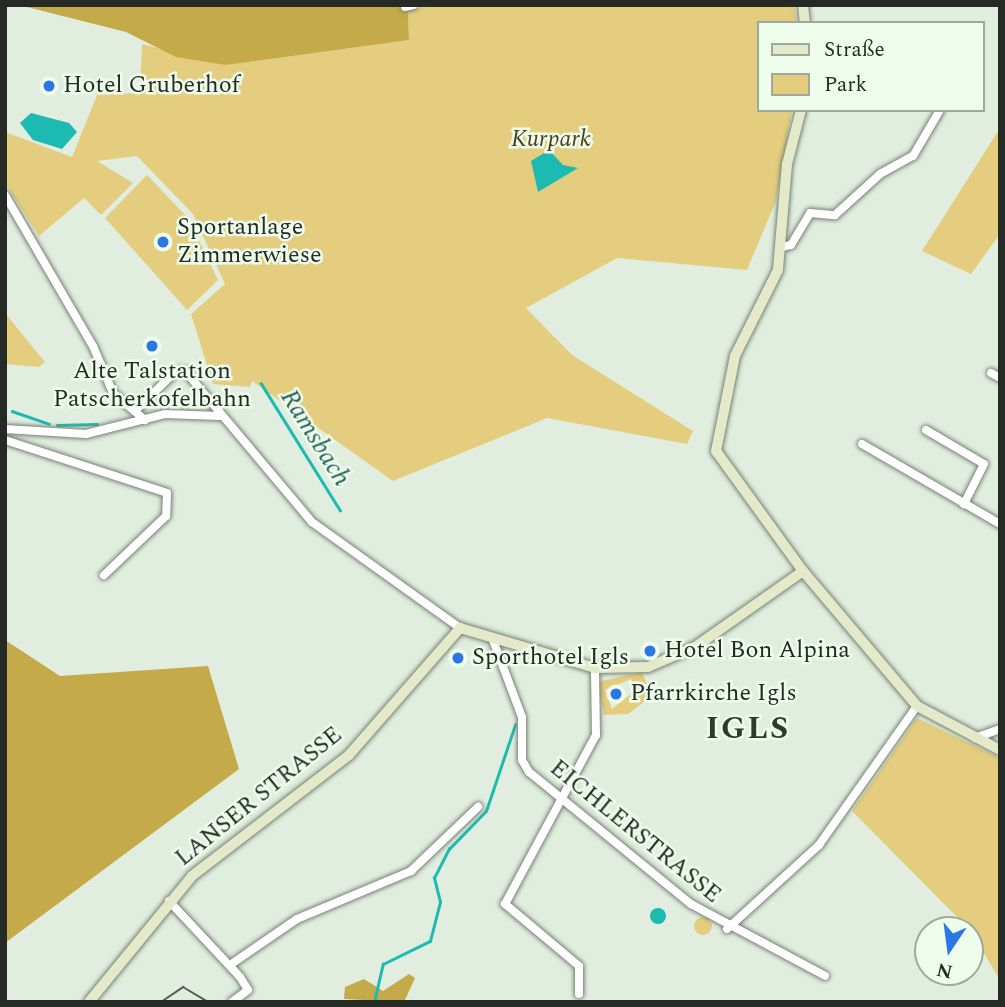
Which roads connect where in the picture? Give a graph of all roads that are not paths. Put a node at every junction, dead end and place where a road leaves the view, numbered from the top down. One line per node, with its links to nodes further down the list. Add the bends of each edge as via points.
1 (800, 112): 4 (main road, via 787,164)
2 (939, 112): 4 (street, via 913,156 880,174 835,215 810,213 791,246)
3 (5, 195): 7 (street, via 93,346 113,393)
4 (782, 247): 16 (main road, via 769,291 735,356 715,445 728,474 775,526)
5 (991, 373): 6 (street)
6 (1000, 378)
7 (136, 409): 8 (street, via 142,397 181,371); 9 (street)
8 (220, 416): 9 (street, via 199,411); 18 (street, via 323,531)
9 (145, 420): 10 (street, via 86,434)
10 (5, 429)
11 (926, 430): 14 (street, via 984,464)
12 (5, 440): 17 (street, via 167,493 166,516)
13 (862, 444): 14 (street)
14 (964, 504): 15 (street)
15 (1000, 524)
16 (803, 571): 20 (main road, via 692,649 648,667); 21 (main road)
17 (104, 575)
18 (460, 628): 19 (main road); 27 (main road, LANSER STRASSE, via 349,755 226,847)
19 (493, 640): 20 (main road); 25 (street, EICHLERSTRASSE, via 522,717 522,760)
20 (595, 668): 25 (street, via 598,727)
21 (917, 706): 23 (main road); 28 (street, via 819,845)
22 (1000, 729): 23 (street)
23 (975, 738): 24 (main road)
24 (1000, 750)
25 (563, 799): 28 (street, EICHLERSTRASSE); 31 (street, via 505,904 579,966)
26 (478, 807): 29 (street, via 411,871 298,919)
27 (169, 901): 29 (street); 32 (main road, LANSER STRASSE)
28 (727, 929): 30 (street, EICHLERSTRASSE)
29 (230, 965): 33 (street, via 248,990)
30 (825, 976)
31 (579, 994)
32 (89, 1002)
33 (232, 1002)

